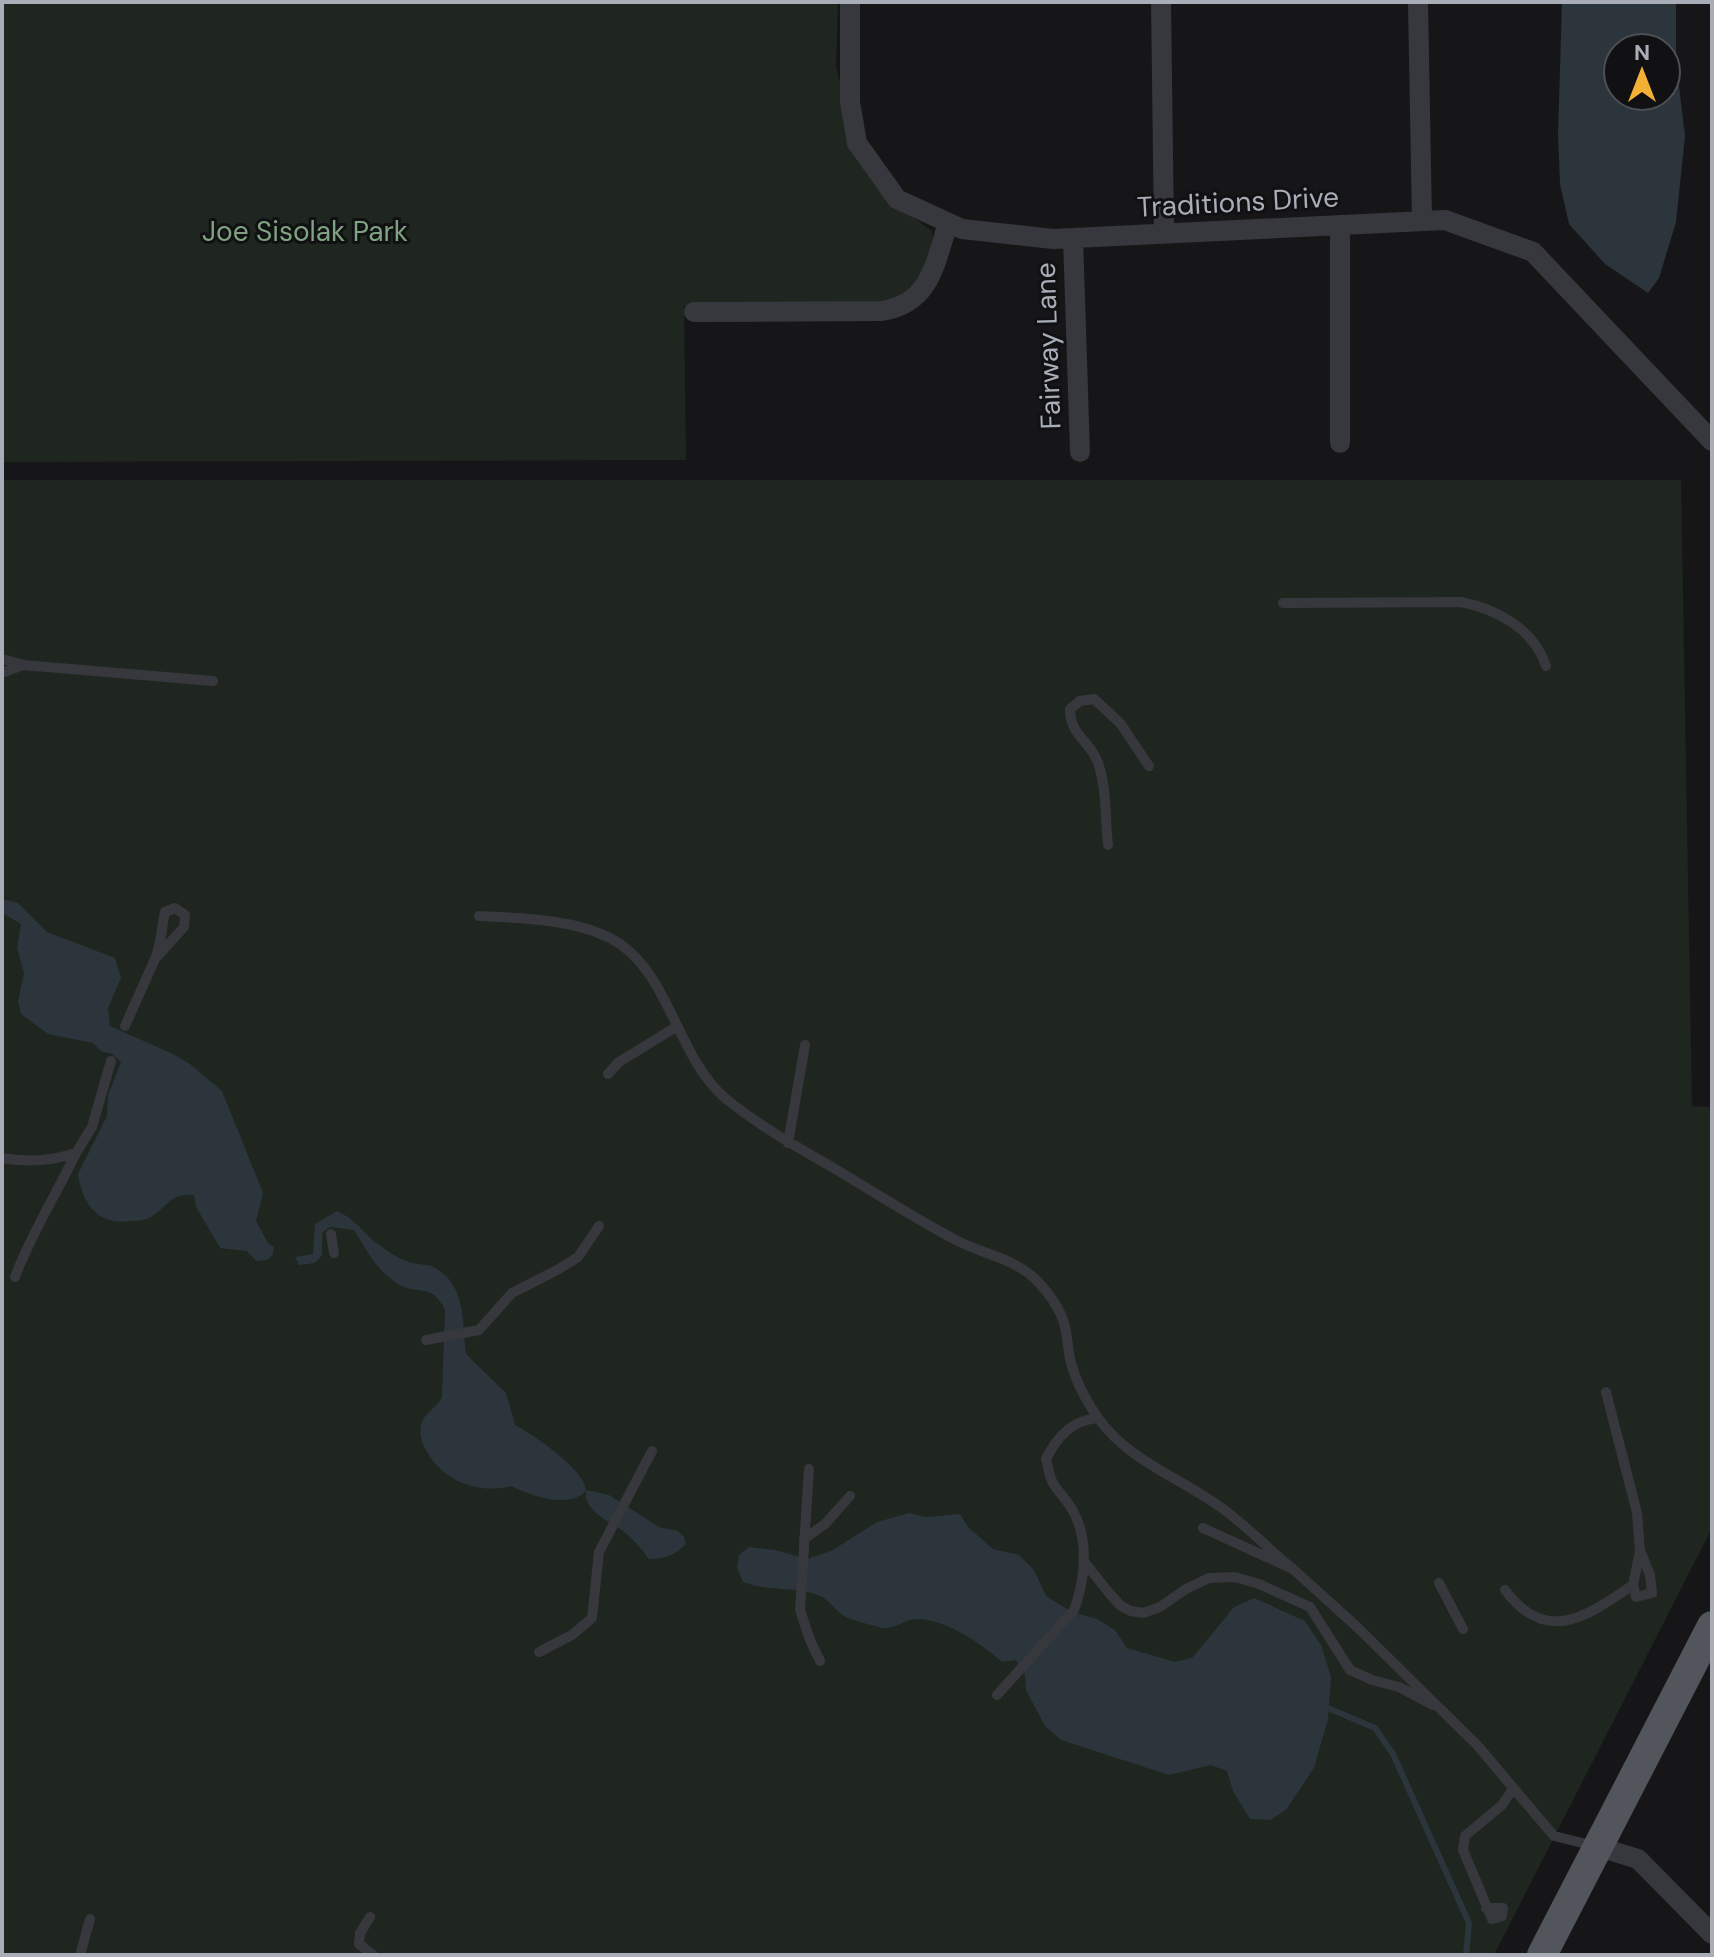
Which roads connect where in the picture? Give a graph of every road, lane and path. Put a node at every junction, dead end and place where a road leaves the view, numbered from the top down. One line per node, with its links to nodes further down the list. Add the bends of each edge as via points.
1 (850, 2): 5 (street, Traditions Drive, via 850,102 857,143 897,199)
2 (1161, 2): 7 (street)
3 (1418, 2): 4 (street)
4 (1422, 221): 6 (street, Traditions Drive); 10 (street, Traditions Drive, via 1445,220 1533,252)
5 (948, 223): 8 (street, Traditions Drive, via 962,229); 9 (street, via 928,283 897,309)
6 (1340, 225): 7 (street, Traditions Drive); 11 (street)
7 (1164, 233): 8 (street, Traditions Drive)
8 (1073, 238): 12 (street, Fairway Lane)
9 (694, 312)
10 (1712, 441)
11 (1340, 443)
12 (1080, 452)
13 (1283, 603): 16 (lane, via 1461,602 1485,607 1523,630 1540,649)
14 (2, 659): 15 (lane)
15 (23, 665): 17 (lane); 18 (lane)
16 (1546, 666)
17 (2, 673)
18 (213, 681)
19 (1149, 766): 20 (lane, via 1120,723 1094,699 1070,709 1070,724 1100,768)
20 (1108, 845)
21 (479, 916): 24 (lane, via 574,926 610,938 652,977)
22 (155, 959): 22 (lane, via 184,927 185,915 175,908 165,912); 23 (lane)
23 (125, 1026)
24 (676, 1027): 27 (lane); 28 (lane, via 706,1079)
25 (805, 1045): 28 (lane)
26 (111, 1061): 29 (lane, via 92,1127)
27 (608, 1074)
28 (788, 1143): 37 (lane, via 899,1210 1018,1265 1036,1280 1065,1326 1077,1381)
29 (76, 1153): 30 (lane, via 23,1162); 34 (lane)
30 (2, 1158)
31 (599, 1226): 35 (lane, via 578,1257 512,1293 479,1330)
32 (331, 1234): 33 (lane)
33 (334, 1253)
34 (15, 1277)
35 (426, 1340)
36 (1606, 1392): 43 (lane, via 1637,1513)
37 (1098, 1418): 44 (lane, via 1069,1428 1055,1440 1046,1459 1052,1481 1083,1532); 45 (lane, via 1128,1451 1220,1506)
38 (652, 1451): 51 (lane, via 599,1552 592,1618)
39 (809, 1469): 42 (lane)
40 (850, 1496): 42 (lane)
41 (1203, 1528): 45 (lane)
42 (804, 1539): 52 (lane, via 800,1610)
43 (1640, 1551): 47 (lane); 47 (lane, via 1652,1593 1636,1597)
44 (1083, 1560): 53 (lane, via 1074,1610); 54 (lane, via 1109,1593 1131,1611 1143,1613 1209,1578 1235,1577 1259,1584 1310,1607 1350,1670)
45 (1293, 1569): 54 (lane)
46 (1439, 1583): 50 (lane)
47 (1633, 1585): 48 (lane, via 1573,1621 1545,1622 1517,1606)
48 (1505, 1590)
49 (1712, 1626): 56 (main road)
50 (1463, 1629)
51 (539, 1652)
52 (820, 1661)
53 (997, 1695)
54 (1438, 1707): 55 (lane)
55 (1513, 1789): 56 (lane, via 1554,1836); 57 (lane, via 1465,1836 1463,1850)
56 (1599, 1847): 60 (street, via 1638,1859); 63 (main road)
57 (1486, 1908)
58 (370, 1917): 62 (lane, via 359,1944)
59 (90, 1919): 61 (lane)
60 (1712, 1934)
61 (80, 1955)
62 (373, 1955)
63 (1542, 1955)

